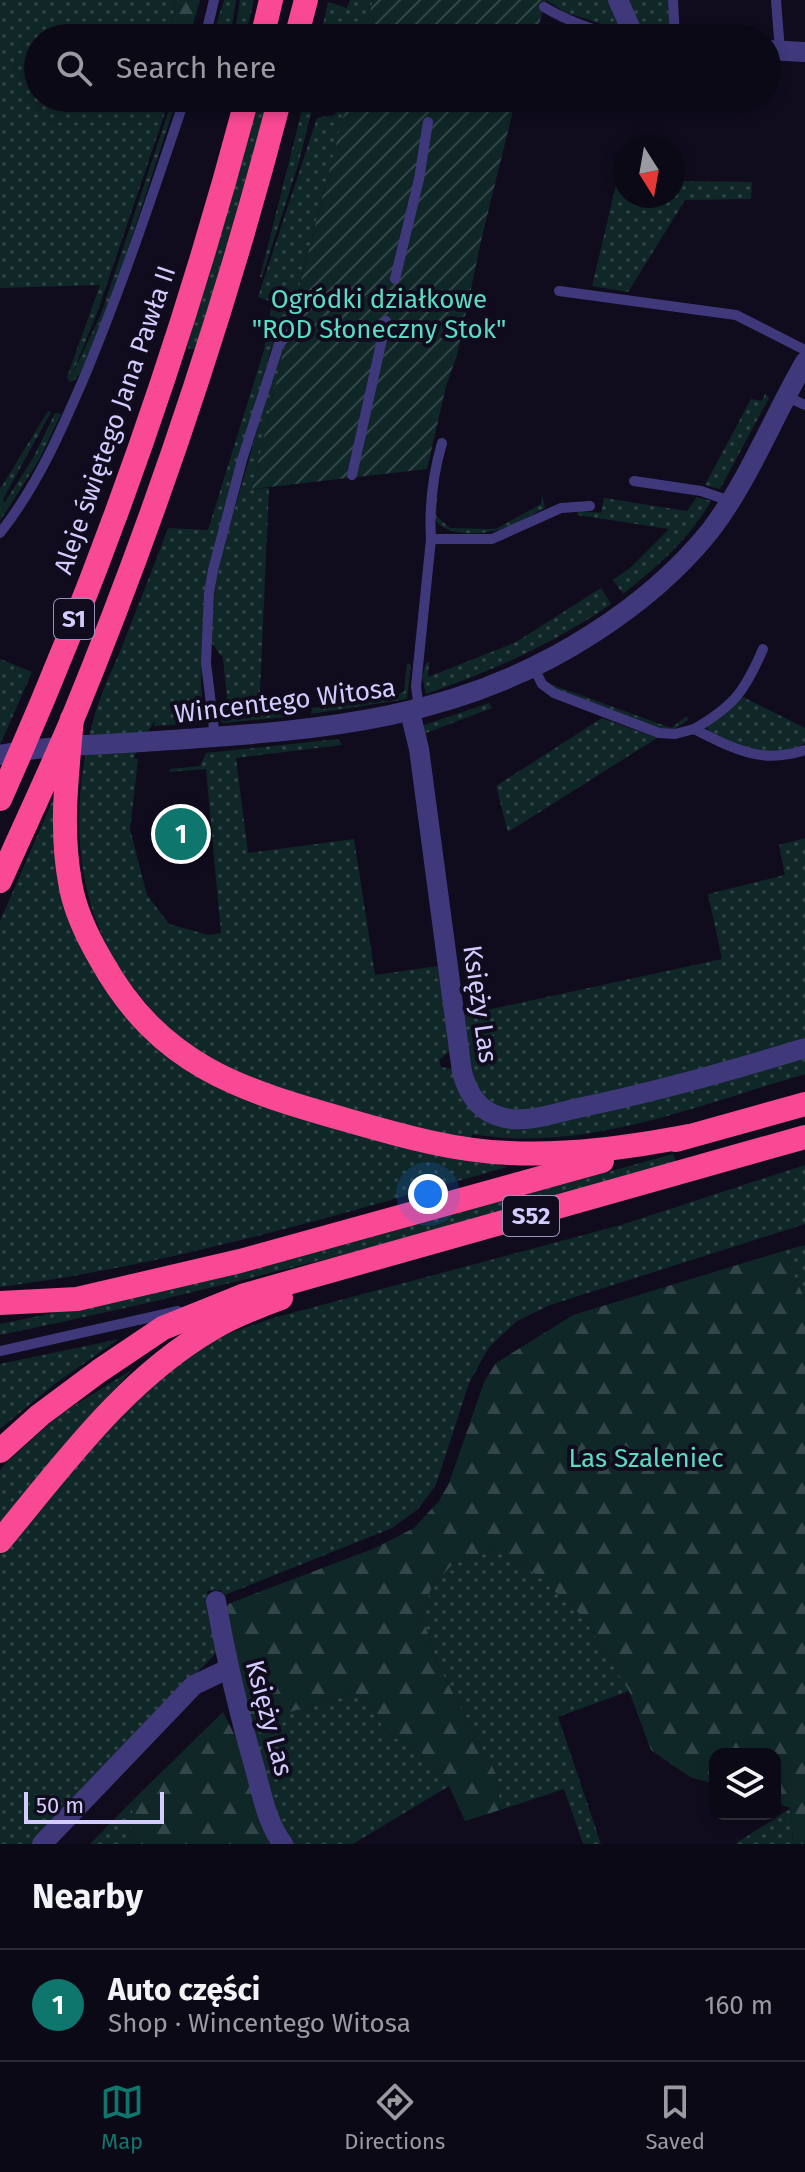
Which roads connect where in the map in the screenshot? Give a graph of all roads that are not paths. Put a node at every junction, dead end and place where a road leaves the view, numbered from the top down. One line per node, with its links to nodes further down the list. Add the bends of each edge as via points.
1 (214, 0): 8 (lane)
2 (271, 0): 9 (highway)
3 (306, 0): 10 (highway)
4 (618, 0): 12 (street)
5 (673, 0): 13 (lane)
6 (776, 0): 14 (lane)
7 (544, 7): 11 (lane)
8 (208, 24)
9 (265, 24)
10 (300, 24)
11 (583, 24)
12 (628, 24)
13 (674, 24)
14 (775, 24)
15 (781, 50): 16 (street)
16 (805, 52)
17 (180, 112): 34 (lane, via 107,324 47,461)
18 (243, 112): 44 (highway, Aleje świętego Jana Pawła II / S1, via 144,438)
19 (276, 112): 39 (highway, S1, via 203,362)
20 (428, 122): 21 (lane)
21 (395, 279)
22 (559, 291): 25 (lane, via 736,315)
23 (386, 321): 30 (lane)
24 (296, 327): 41 (lane, via 279,344 213,570 206,663)
25 (805, 350)
26 (805, 362): 27 (street, Wincentego Witosa)
27 (785, 396): 28 (lane); 32 (street, Wincentego Witosa)
28 (805, 405)
29 (442, 443): 35 (lane, via 432,491)
30 (352, 475)
31 (634, 481): 32 (lane)
32 (730, 501): 37 (street, Wincentego Witosa, via 698,546 653,589)
33 (590, 506): 35 (lane, via 561,508 492,539)
34 (0, 533)
35 (431, 539): 38 (lane)
36 (763, 649): 40 (lane, via 737,698)
37 (534, 668): 38 (street, Wincentego Witosa); 40 (lane, via 554,693 659,733)
38 (414, 711): 41 (street, Wincentego Witosa, via 320,728); 46 (street, Księży Las, via 462,1072 470,1094 484,1109 503,1118 537,1117 682,1085)
39 (72, 719): 45 (highway, S1); 48 (highway, via 64,815 70,883 86,933 113,983 177,1052 218,1077 272,1099 422,1142 539,1154 598,1151)
40 (694, 729): 42 (lane, via 761,756)
41 (215, 737): 43 (street, Wincentego Witosa)
42 (805, 750)
43 (0, 755)
44 (0, 799)
45 (0, 881)
46 (805, 1048)
47 (805, 1104): 48 (highway, S52)
48 (689, 1136): 52 (highway, S52, via 240,1261)
49 (805, 1137): 50 (highway, S52)
50 (390, 1255): 51 (highway, S52); 57 (highway, via 214,1328 155,1369 104,1417)
51 (245, 1295): 55 (lane); 56 (highway, via 163,1328)
52 (77, 1299): 53 (highway); 54 (lane)
53 (0, 1303)
54 (0, 1313)
55 (0, 1351)
56 (0, 1451)
57 (0, 1541)
58 (216, 1601): 59 (street, Księży Las)
59 (228, 1669): 60 (street, via 194,1685); 61 (street, Księży Las, via 268,1816)
60 (42, 1844)
61 (283, 1844)

